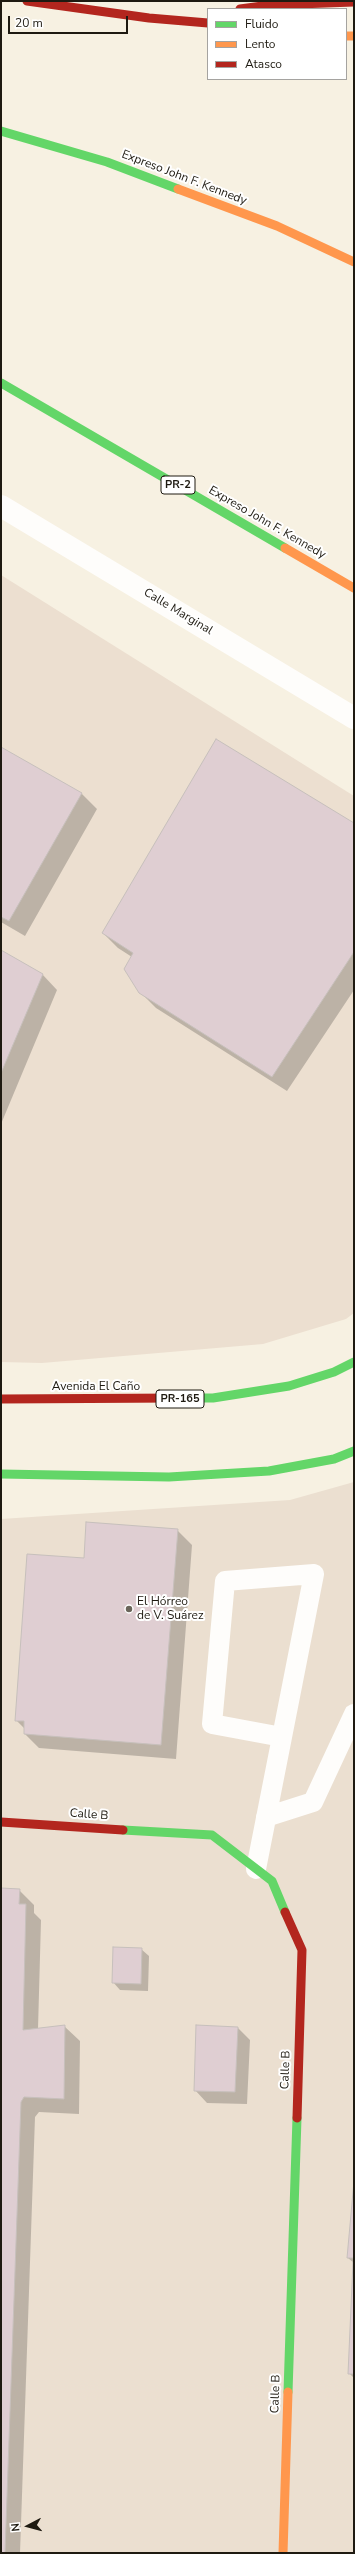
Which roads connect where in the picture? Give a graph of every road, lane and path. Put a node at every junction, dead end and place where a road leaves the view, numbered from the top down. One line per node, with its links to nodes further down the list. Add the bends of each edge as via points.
1 (27, 1): 5 (main road)
2 (354, 2): 3 (main road)
3 (248, 8)
4 (207, 13): 5 (main road)
5 (159, 19): 6 (main road)
6 (207, 23)
7 (1, 131): 8 (main road, Expreso John F. Kennedy, via 107,162 277,226)
8 (354, 262)
9 (1, 383): 11 (main road, Expreso John F. Kennedy / PR-2)
10 (1, 506): 12 (street, Calle Marginal)
11 (354, 588)
12 (354, 718)
13 (354, 1362): 14 (main road, Avenida El Caño / PR-165, via 334,1372 289,1386 213,1398)
14 (1, 1399)
15 (354, 1450): 16 (main road, via 334,1459 269,1471 170,1477)
16 (1, 1474)
17 (354, 1714): 19 (lane, via 313,1802)
18 (282, 1737): 18 (lane, via 284,1730 314,1574 225,1581 212,1724); 19 (lane)
19 (266, 1817): 21 (lane)
20 (1, 1822): 21 (main road, Calle B, via 212,1835)
21 (256, 1868): 22 (main road, Calle B, via 272,1881 302,1950)
22 (283, 2553)

